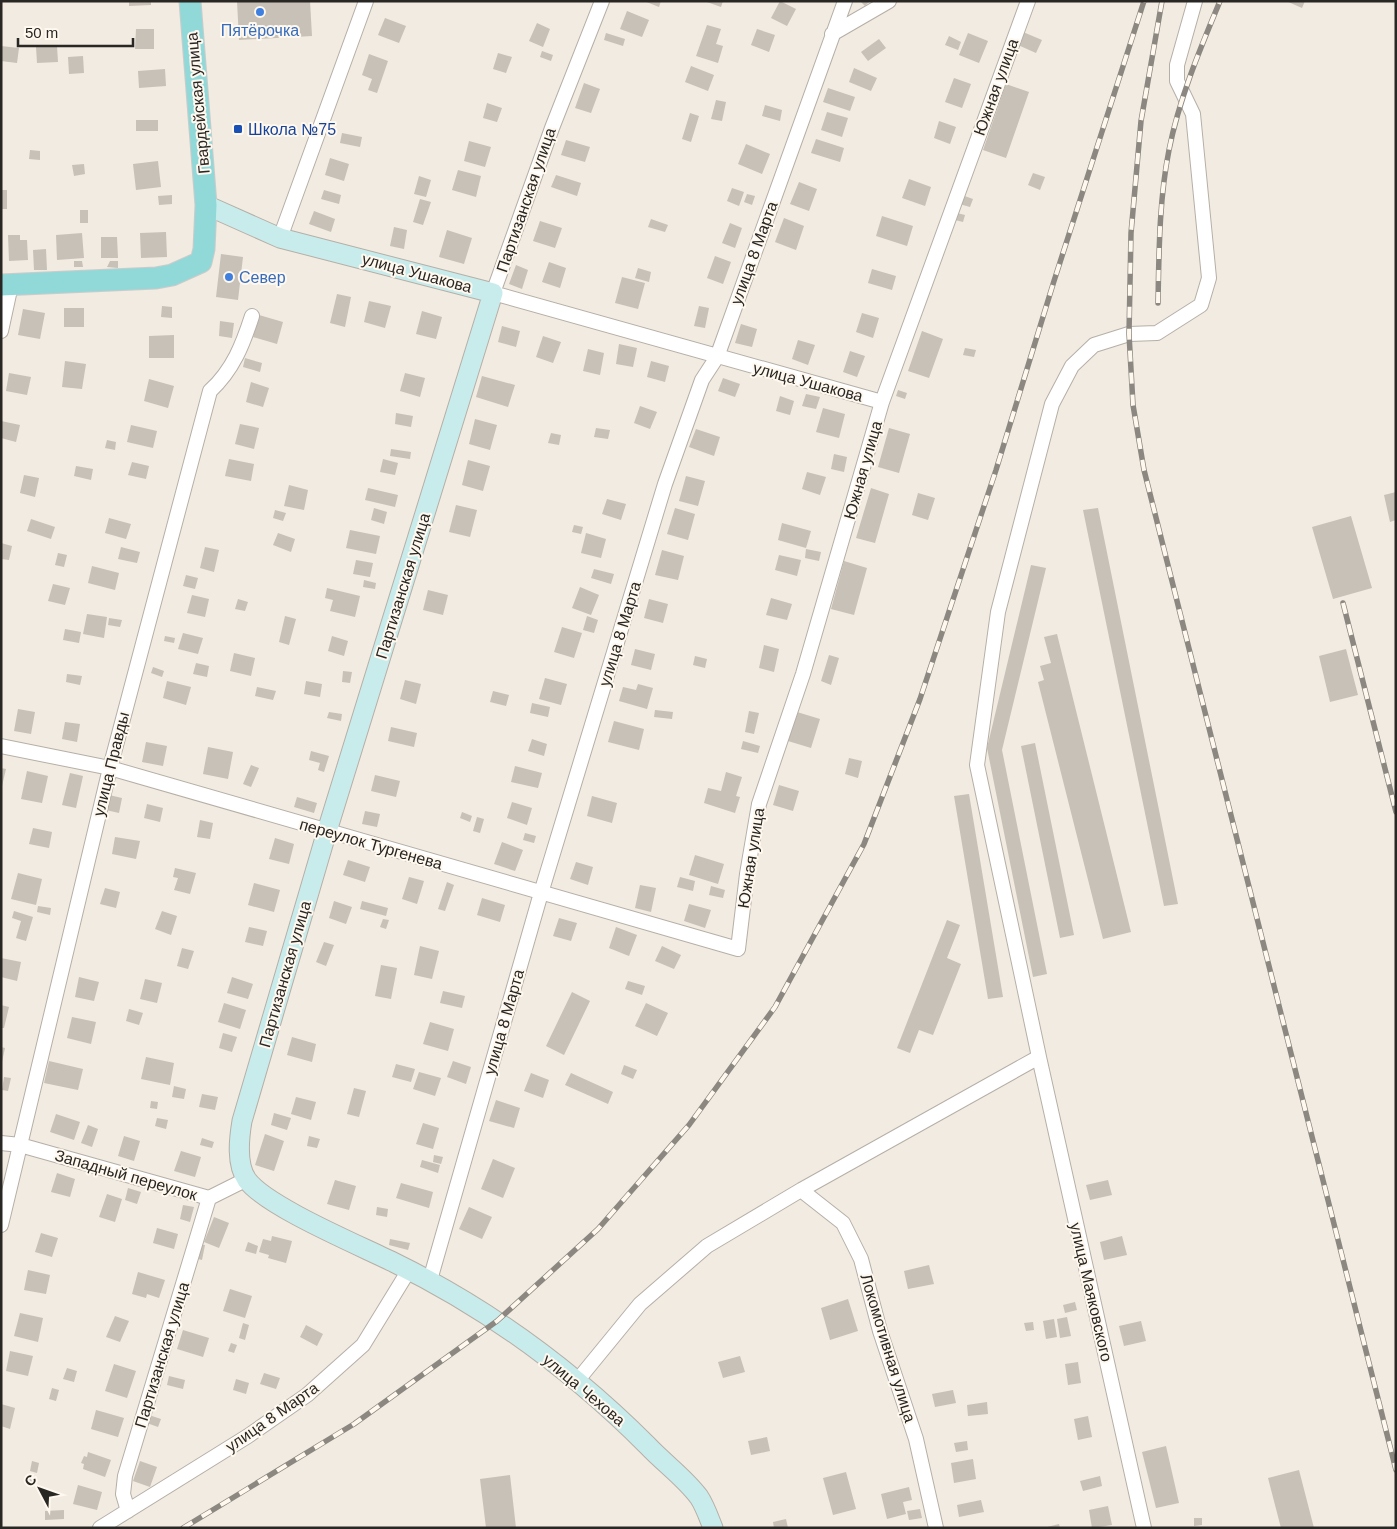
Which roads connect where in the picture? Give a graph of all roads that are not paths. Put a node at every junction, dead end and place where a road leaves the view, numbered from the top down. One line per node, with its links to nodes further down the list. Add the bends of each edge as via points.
1 (190, 1): 9 (main road, Гвардейская улица)
2 (366, 1): 10 (street)
3 (602, 1): 12 (street, Партизанская улица)
4 (845, 1): 8 (street, улица 8 Марта)
5 (889, 1): 8 (street)
6 (1028, 1): 16 (street, Южная улица)
7 (1195, 1): 22 (street, улица Маяковского, via 1177,65 1177,81 1193,114 1209,278 1201,305 1157,333 1129,334 1094,345 1072,366 1052,404 998,612 977,765)
8 (832, 34): 15 (street, улица 8 Марта)
9 (206, 205): 10 (street, улица Ушакова); 11 (main road, via 204,248 200,262 172,275)
10 (280, 238): 12 (street, улица Ушакова)
11 (6, 285): 14 (street)
12 (493, 293): 15 (street, улица Ушакова); 19 (street, Партизанская улица)
13 (252, 316): 18 (street, улица Правды, via 233,364 210,391)
14 (1, 331)
15 (717, 357): 16 (street, улица Ушакова); 20 (street, улица 8 Марта, via 702,380 671,466)
16 (882, 402): 21 (street, Южная улица, via 803,674 759,804)
17 (1, 746): 18 (street, переулок Тургенева)
18 (110, 768): 19 (street, переулок Тургенева); 24 (street, улица Правды)
19 (327, 831): 20 (street, переулок Тургенева); 25 (street, Партизанская улица, via 242,1121 238,1140)
20 (541, 894): 21 (street, переулок Тургенева); 30 (street, улица 8 Марта)
21 (738, 949)
22 (1039, 1057): 26 (street); 36 (street, улица Маяковского)
23 (1, 1143): 24 (street, Западный переулок)
24 (20, 1145): 27 (street, Западный переулок); 28 (street, улица Правды)
25 (247, 1179): 27 (street, Западный переулок); 29 (street, via 281,1206)
26 (801, 1190): 31 (street, via 707,1246 640,1304); 35 (street, Локомотивная улица, via 843,1223 861,1259 880,1331 916,1439)
27 (209, 1198): 32 (street, Партизанская улица, via 125,1476 123,1494)
28 (1, 1225)
29 (409, 1270): 30 (street); 32 (street, улица 8 Марта, via 363,1345 307,1395)
30 (430, 1280): 31 (street, улица Чехова, via 496,1321)
31 (577, 1381): 34 (street, улица Чехова, via 699,1497)
32 (128, 1511): 33 (street, улица 8 Марта)
33 (100, 1528)
34 (713, 1528)
35 (936, 1528)
36 (1144, 1528)

